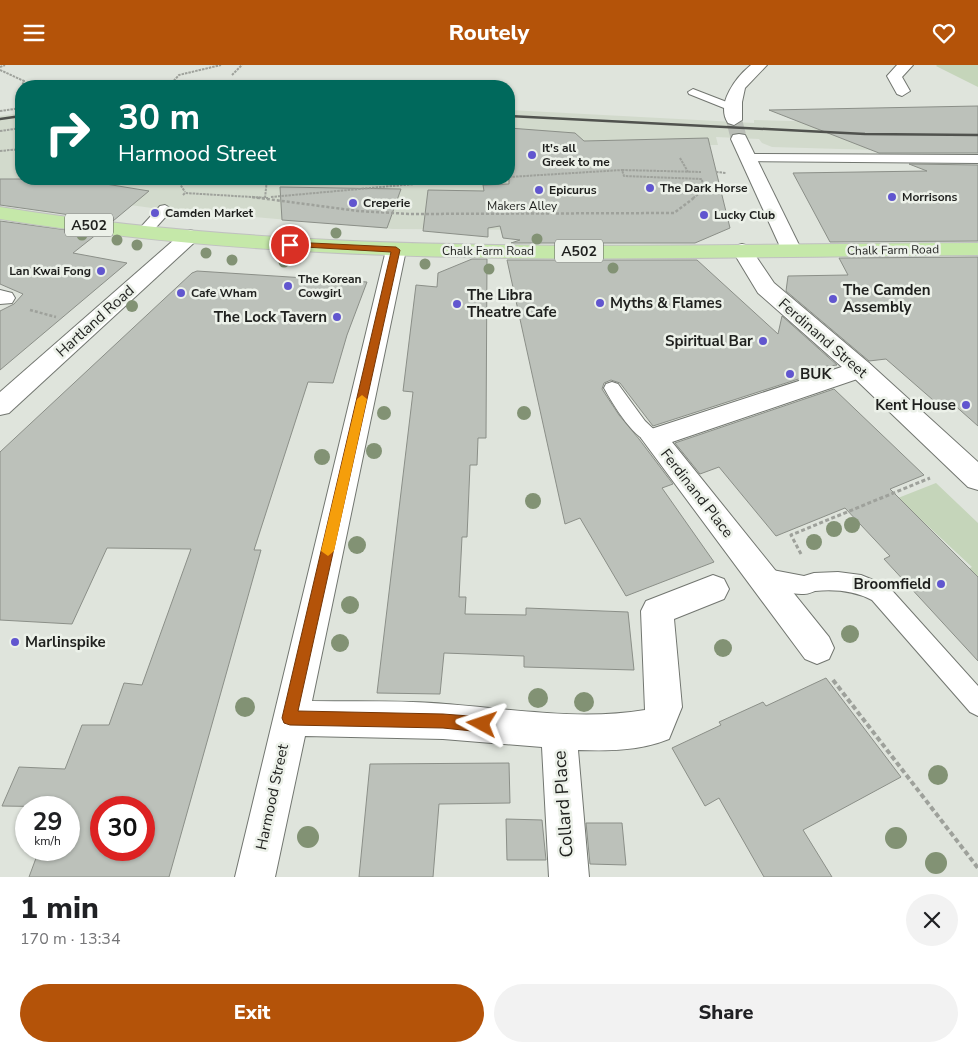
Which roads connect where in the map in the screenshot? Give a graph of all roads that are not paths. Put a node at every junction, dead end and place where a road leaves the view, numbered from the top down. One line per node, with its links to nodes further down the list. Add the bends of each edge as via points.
1 (760, 65): 5 (street, via 743,79 735,91)
2 (906, 65): 3 (street, via 894,76)
3 (902, 91)
4 (693, 92): 5 (lane)
5 (734, 114)
6 (739, 139): 7 (street)
7 (747, 158): 8 (lane); 16 (street)
8 (978, 159)
9 (165, 209): 11 (lane)
10 (0, 213): 11 (main road, Chalk Farm Road / A502)
11 (145, 231): 12 (main road, Chalk Farm Road / A502)
12 (190, 236): 14 (main road, Chalk Farm Road / A502); 19 (street, Hartland Road)
13 (978, 249): 16 (main road, Chalk Farm Road / A502)
14 (396, 250): 15 (main road, Chalk Farm Road / A502); 26 (street, Harmood Street)
15 (742, 250): 16 (main road, Chalk Farm Road / A502); 17 (street, Ferdinand Street, via 766,288)
16 (792, 251)
17 (860, 369): 20 (street, Ferdinand Place); 21 (street, Ferdinand Street)
18 (612, 388): 20 (lane, via 639,426)
19 (0, 406)
20 (654, 437): 22 (street, Ferdinand Place)
21 (977, 478)
22 (762, 577): 24 (street, Ferdinand Place); 25 (lane, via 804,585 814,581 861,584 880,593)
23 (713, 589): 27 (street, Collard Place, via 657,611 664,707 656,726 616,733)
24 (817, 648)
25 (978, 704)
26 (290, 718): 27 (street, Collard Place, via 443,721); 28 (street, Harmood Street)
27 (559, 731): 29 (street, Collard Place)
28 (255, 877)
29 (569, 877)

